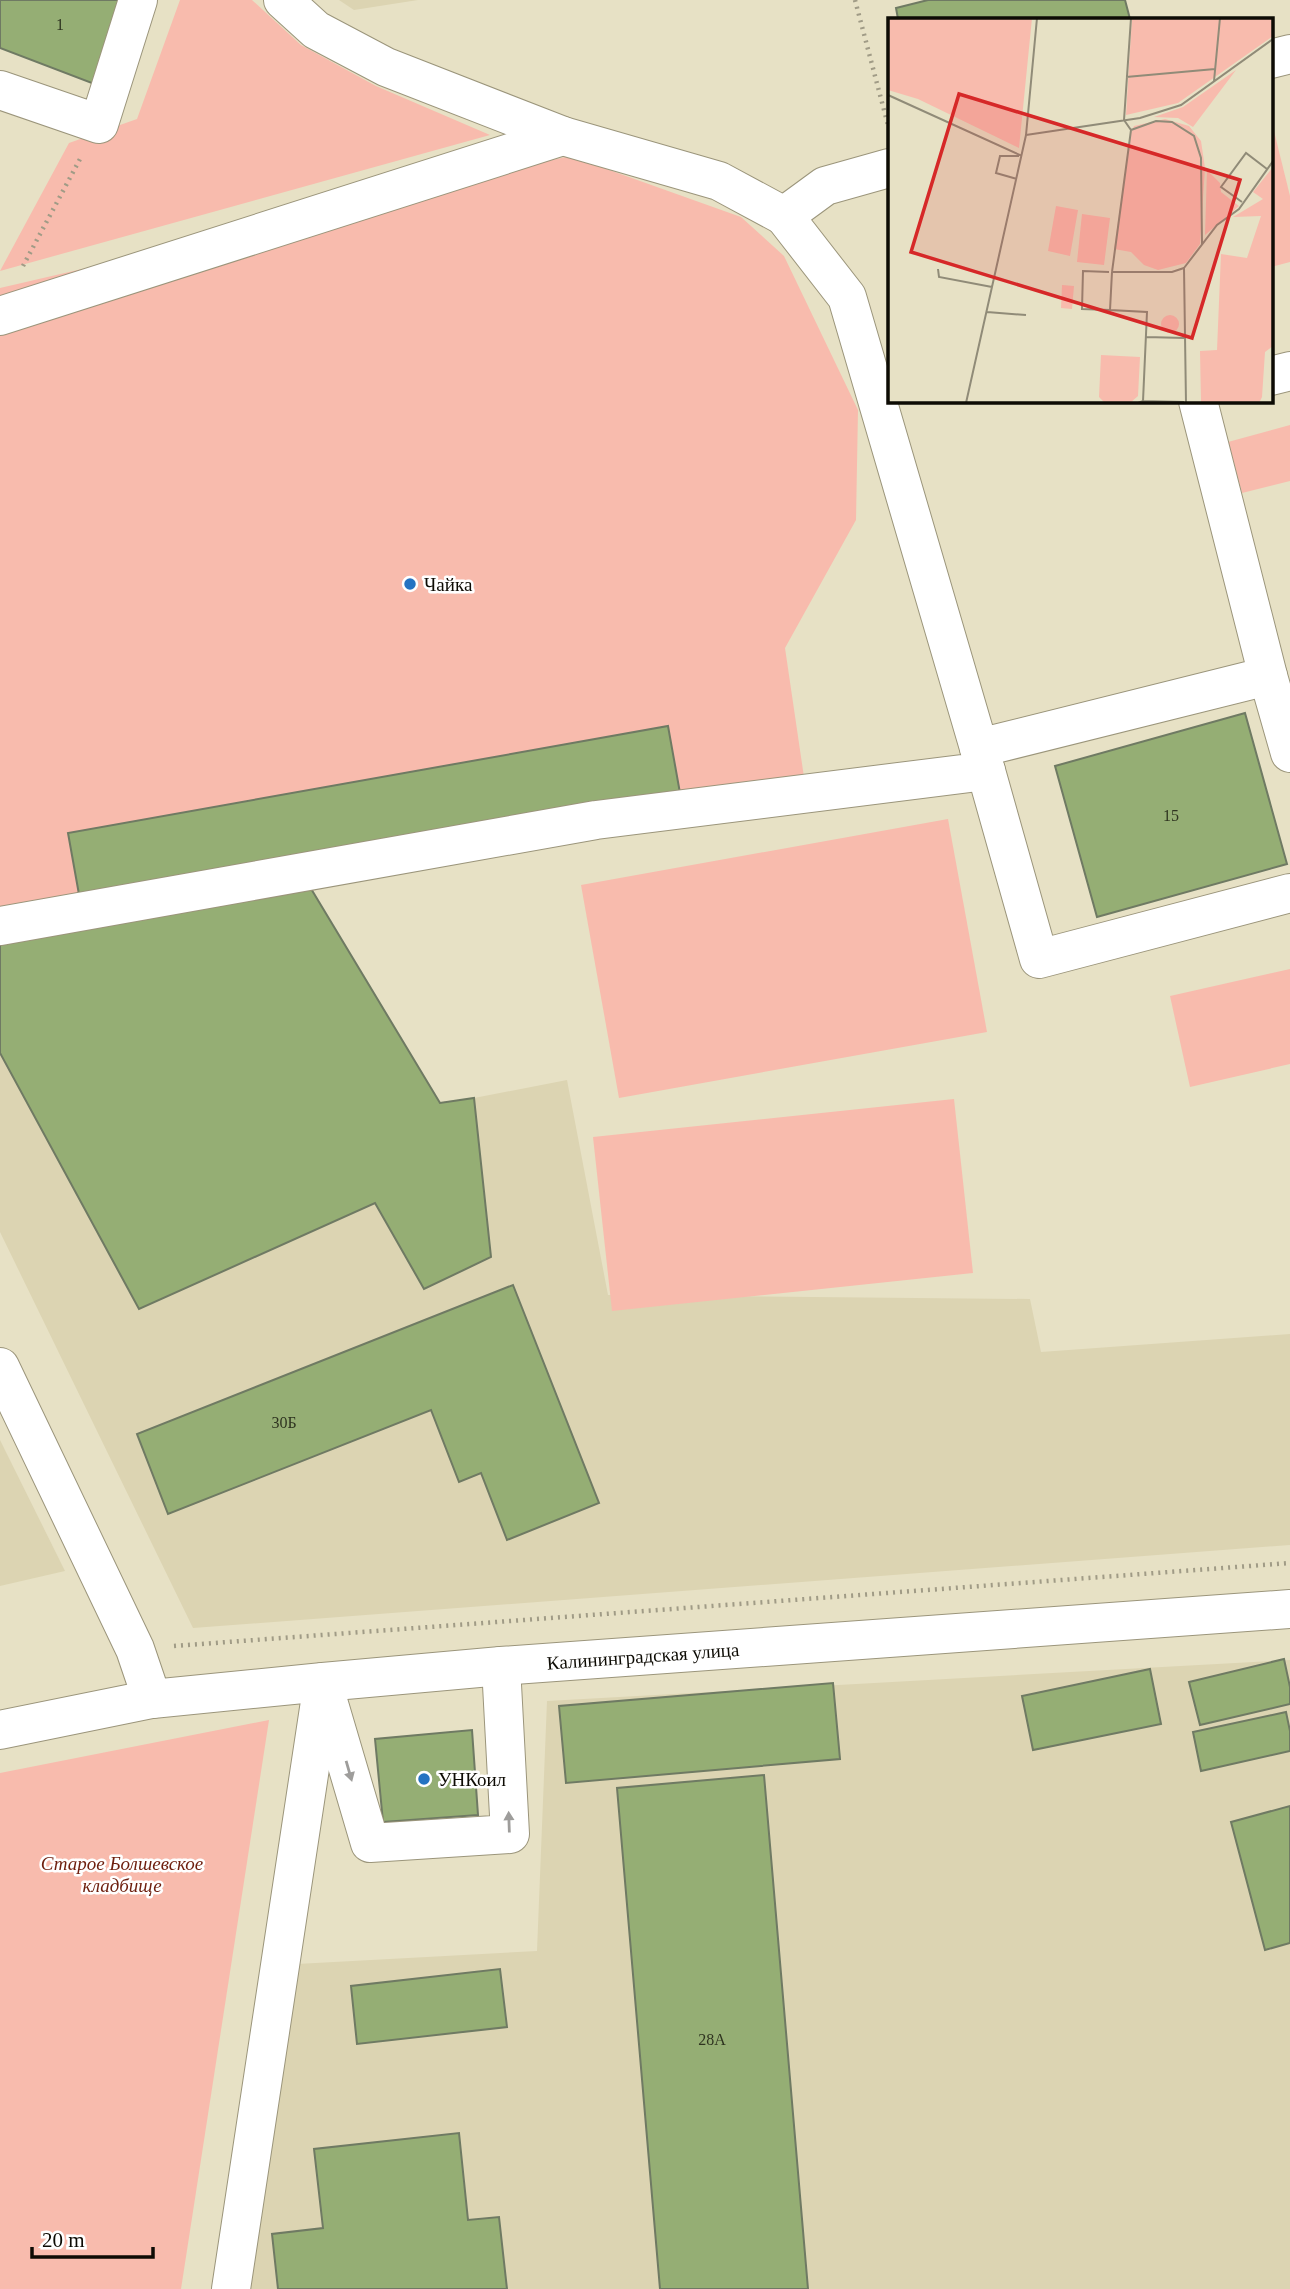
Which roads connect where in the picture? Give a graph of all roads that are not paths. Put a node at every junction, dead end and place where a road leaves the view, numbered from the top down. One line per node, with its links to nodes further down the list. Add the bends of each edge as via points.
1 (138, 0): 5 (street, via 99,124)
2 (283, 0): 6 (street, via 316,30 386,67)
3 (1290, 54): 4 (street)
4 (1272, 59)
5 (0, 90)
6 (563, 136): 8 (street, via 719,181); 9 (street)
7 (888, 168): 8 (street, via 825,186)
8 (784, 216): 15 (street, via 847,297)
9 (0, 316)
10 (1290, 371): 11 (street)
11 (1272, 376)
12 (1198, 402): 13 (street)
13 (1268, 676): 14 (street); 15 (street)
14 (1290, 753)
15 (982, 760): 16 (street, via 1039,960); 17 (street, via 596,820)
16 (1290, 893)
17 (0, 926)
18 (0, 1367): 22 (street, via 135,1649)
19 (1290, 1609): 20 (street, Калининградская улица)
20 (502, 1665): 21 (street, Калининградская улица); 21 (street, one-way to 20, via 370,1843 510,1834)
21 (323, 1682): 22 (street, Калининградская улица); 24 (street)
22 (152, 1699): 23 (street, Калининградская улица)
23 (0, 1730)
24 (231, 2289)

